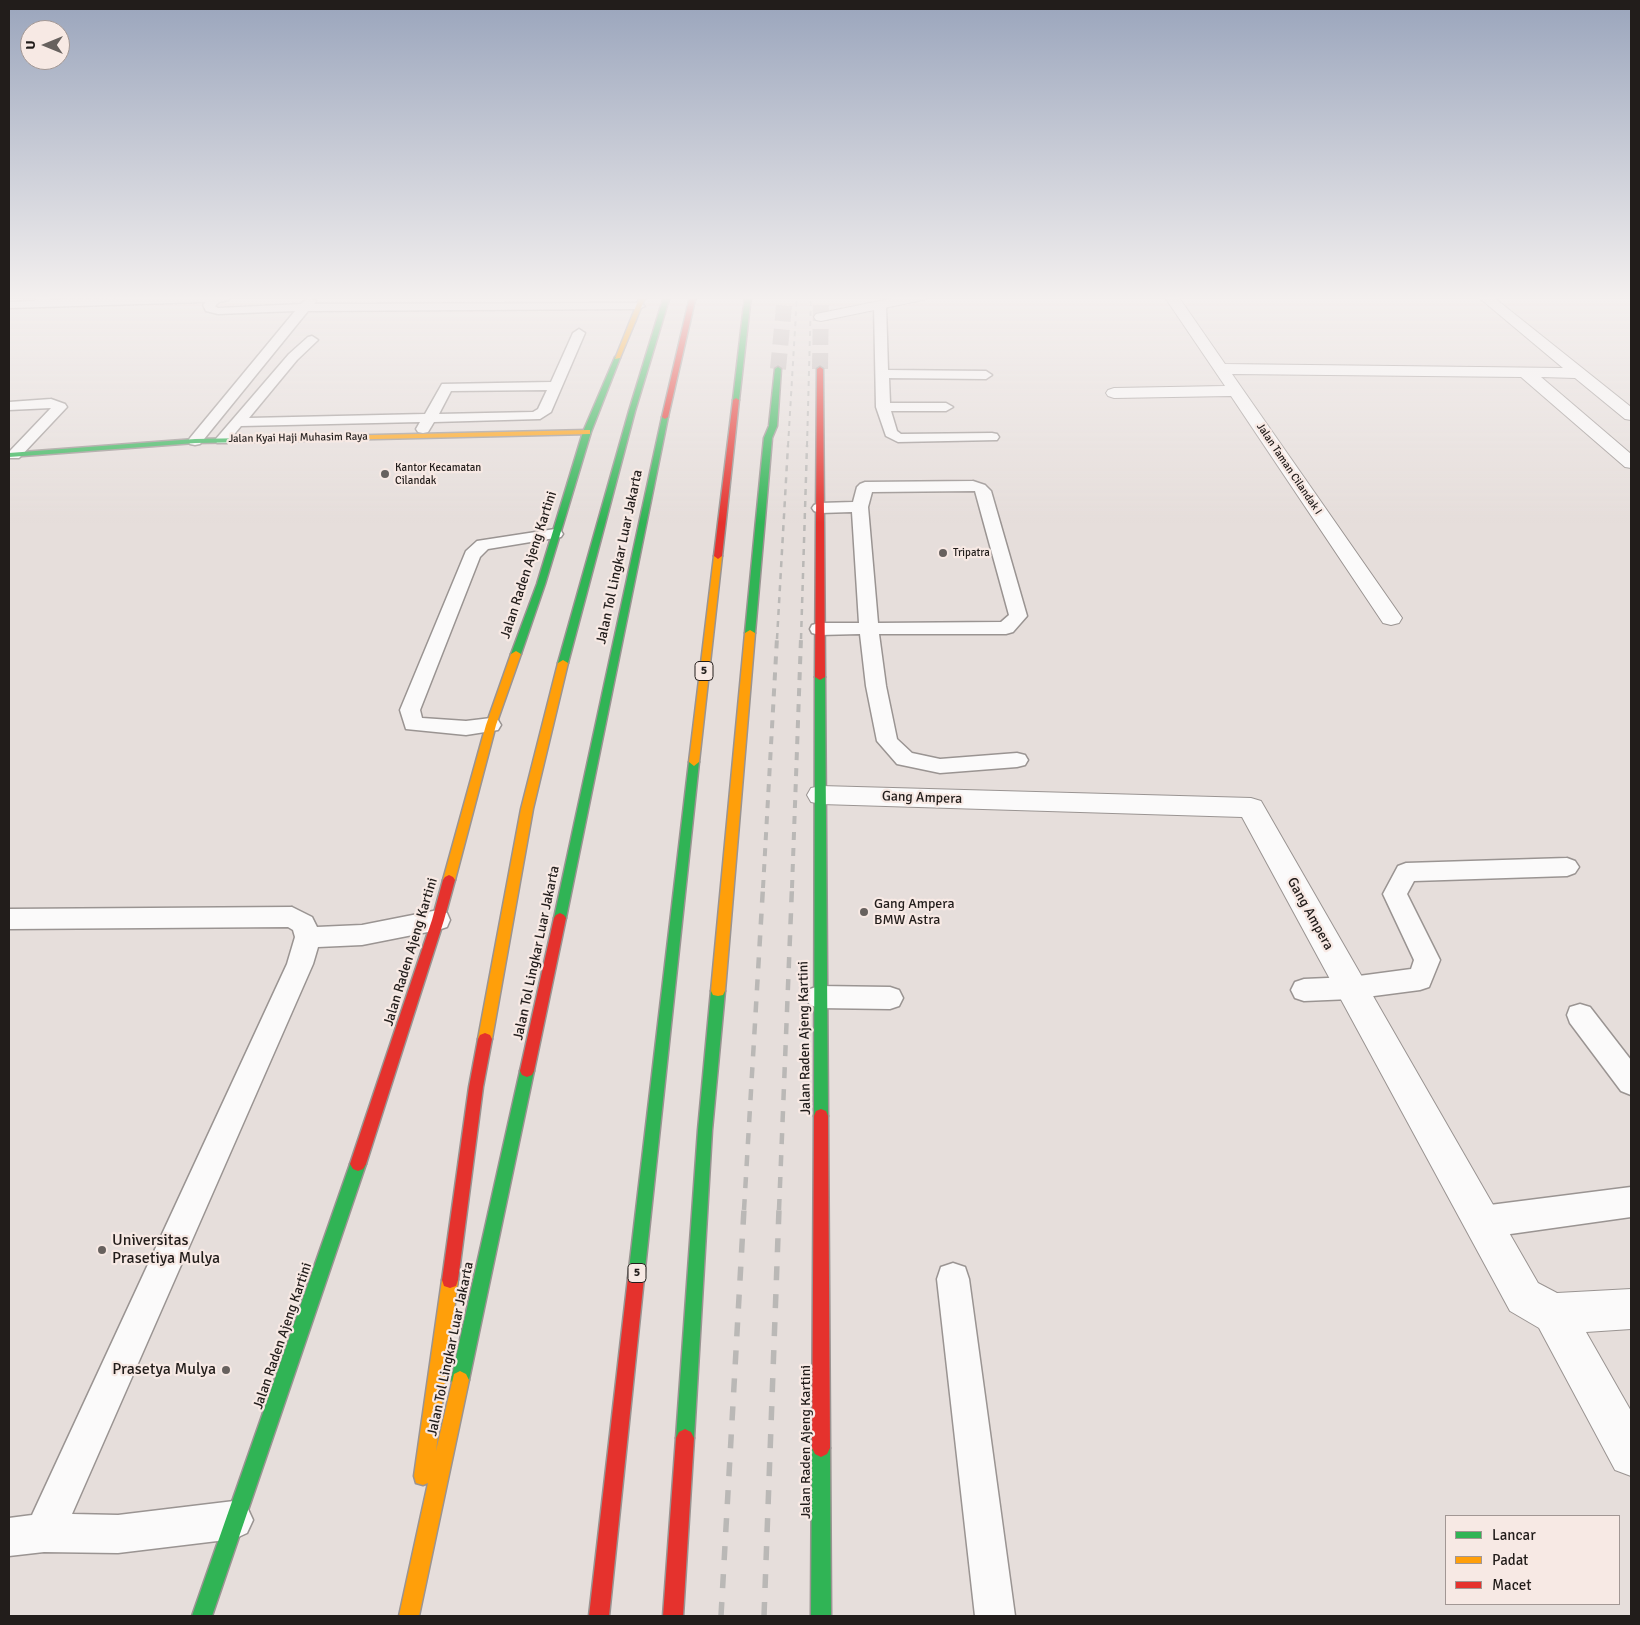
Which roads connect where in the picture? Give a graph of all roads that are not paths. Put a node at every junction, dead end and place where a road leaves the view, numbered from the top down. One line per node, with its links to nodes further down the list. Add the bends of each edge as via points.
1 (252, 372): 29 (lane)
2 (281, 372): 24 (lane)
3 (561, 372): 16 (lane)
4 (612, 372): 25 (main road, Jalan Raden Ajeng Kartini)
5 (644, 372): 57 (main road, via 527,809 476,1087)
6 (676, 372): 63 (main road, Jalan Tol Lingkar Luar Jakarta)
7 (739, 372): 64 (main road, 5)
8 (774, 372): 65 (main road, via 764,427 768,438 705,1130)
9 (820, 372): 33 (main road, Jalan Raden Ajeng Kartini)
10 (1223, 372): 17 (street, Jalan Taman Cilandak I)
11 (1508, 372): 12 (street)
12 (1525, 372): 13 (street); 31 (street)
13 (1579, 372): 22 (street)
14 (883, 374): 15 (lane); 21 (lane)
15 (986, 374)
16 (555, 386): 23 (lane, via 544,412 535,416); 23 (lane, via 447,386)
17 (1236, 391): 18 (street); 35 (street, Jalan Taman Cilandak I)
18 (1114, 393)
19 (9, 406): 30 (lane, via 51,403 60,407)
20 (946, 406): 21 (lane)
21 (883, 407): 27 (lane, via 890,433 898,438)
22 (1631, 415)
23 (428, 418): 24 (lane); 26 (lane)
24 (238, 422): 28 (lane)
25 (587, 432): 26 (main road, Jalan Kyai Haji Muhasim Raya); 34 (main road, Jalan Raden Ajeng Kartini)
26 (420, 436): 28 (main road, Jalan Kyai Haji Muhasim Raya)
27 (992, 437)
28 (222, 440): 29 (main road, Jalan Kyai Haji Muhasim Raya)
29 (195, 441): 30 (main road, Jalan Kyai Haji Muhasim Raya)
30 (12, 455)
31 (1631, 462)
32 (860, 507): 33 (lane); 36 (lane); 36 (lane, via 865,488 980,488 1018,616 1006,628)
33 (820, 508): 37 (main road, Jalan Raden Ajeng Kartini)
34 (555, 534): 38 (main road, Jalan Raden Ajeng Kartini); 38 (lane, via 483,545 472,555 410,710 413,724 466,728)
35 (1391, 618)
36 (869, 628): 37 (lane); 39 (lane, via 887,741 906,759 940,766)
37 (819, 629): 40 (main road, Jalan Raden Ajeng Kartini)
38 (492, 726): 43 (main road, Jalan Raden Ajeng Kartini)
39 (1018, 760)
40 (821, 795): 45 (street, Gang Ampera, via 1251,808); 47 (main road, Jalan Raden Ajeng Kartini)
41 (1567, 868): 45 (lane, via 1406,872 1395,894 1427,960 1420,979)
42 (9, 918): 44 (lane, via 292,917 303,924)
43 (438, 920): 44 (lane, via 362,935); 58 (main road, Jalan Raden Ajeng Kartini, via 372,1125)
44 (308, 937): 59 (lane, via 300,964)
45 (1352, 988): 46 (lane); 52 (street, Gang Ampera)
46 (1304, 990)
47 (819, 998): 48 (lane); 66 (main road, Jalan Raden Ajeng Kartini, via 822,1182)
48 (890, 998)
49 (1580, 1015): 50 (lane)
50 (1631, 1082)
51 (1631, 1202): 52 (lane)
52 (1482, 1222): 55 (street, Gang Ampera, via 1524,1297)
53 (953, 1279): 67 (lane)
54 (1631, 1310): 55 (street)
55 (1553, 1314): 56 (street)
56 (1631, 1454)
57 (421, 1489)
58 (234, 1520): 59 (lane, via 118,1534); 61 (main road, Jalan Raden Ajeng Kartini)
59 (26, 1535)
60 (414, 1538): 62 (main road)
61 (202, 1616)
62 (403, 1616)
63 (409, 1616)
64 (599, 1616)
65 (673, 1616)
66 (820, 1616)
67 (995, 1616)

